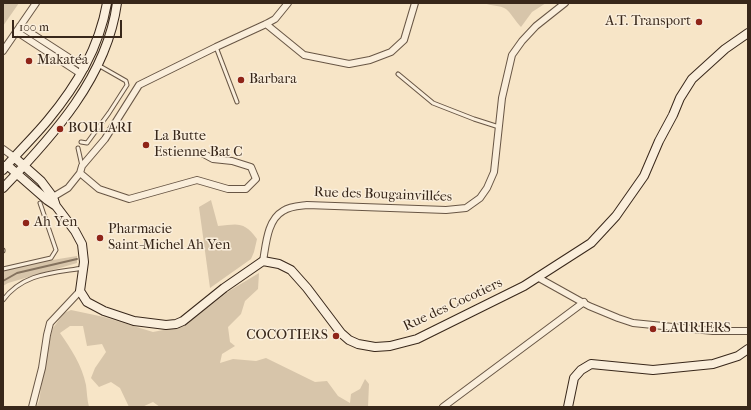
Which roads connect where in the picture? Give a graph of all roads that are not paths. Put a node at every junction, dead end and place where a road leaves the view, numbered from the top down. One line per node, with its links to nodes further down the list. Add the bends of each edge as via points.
1 (36, 3): 8 (street)
2 (107, 3): 14 (street, via 98,41)
3 (117, 3): 13 (street, via 111,32)
4 (288, 3): 7 (street, via 275,19)
5 (415, 3): 7 (street, via 404,40 392,52 349,64 304,55)
6 (565, 3): 17 (street, Rue des Bougainvillées, via 536,26 512,55 502,98)
7 (266, 24): 11 (street)
8 (20, 26): 9 (street); 14 (street)
9 (16, 32): 12 (street); 14 (street)
10 (748, 34): 35 (street, Rue des Cocotiers, via 725,49 692,79 680,98 644,176 616,216 591,243)
11 (216, 47): 16 (lane); 25 (street, via 139,85 105,139)
12 (3, 52)
13 (98, 65): 18 (lane, via 127,85 87,143); 24 (street, via 64,119)
14 (83, 71): 22 (street, via 49,120)
15 (398, 74): 17 (lane, via 433,103)
16 (237, 102)
17 (499, 127): 32 (street, Rue des Bougainvillées, via 492,178 480,198 466,208 446,210 308,205 290,207 275,219 269,233)
18 (81, 142)
19 (78, 148): 25 (lane)
20 (3, 149): 22 (street)
21 (202, 153): 26 (street, via 213,159 251,167 256,179 246,189 228,189 197,180 129,199 99,188)
22 (14, 158): 23 (street); 24 (street)
23 (4, 166): 27 (street)
24 (24, 166): 27 (street); 29 (street, via 41,181)
25 (82, 166): 26 (street)
26 (80, 173): 29 (street, via 68,188)
27 (17, 174): 28 (street); 31 (street)
28 (3, 188)
29 (53, 197): 31 (street)
30 (40, 203): 34 (lane, via 56,250 51,258)
31 (56, 206): 33 (street, via 82,244)
32 (264, 261): 35 (street, Rue des Cocotiers, via 291,270 349,340 375,347 417,339 524,286); 36 (street, via 176,324 134,321 110,313 87,302)
33 (85, 267): 36 (street); 37 (lane, via 38,276 22,282)
34 (3, 269)
35 (537, 277): 38 (street)
36 (80, 291): 41 (street, via 50,322)
37 (3, 300)
38 (584, 302): 39 (street, via 633,323 714,331); 42 (street)
39 (748, 331)
40 (748, 349): 43 (street, via 738,356 713,364 653,370 591,364 580,370 574,378)
41 (32, 407)
42 (443, 407)
43 (568, 407)

